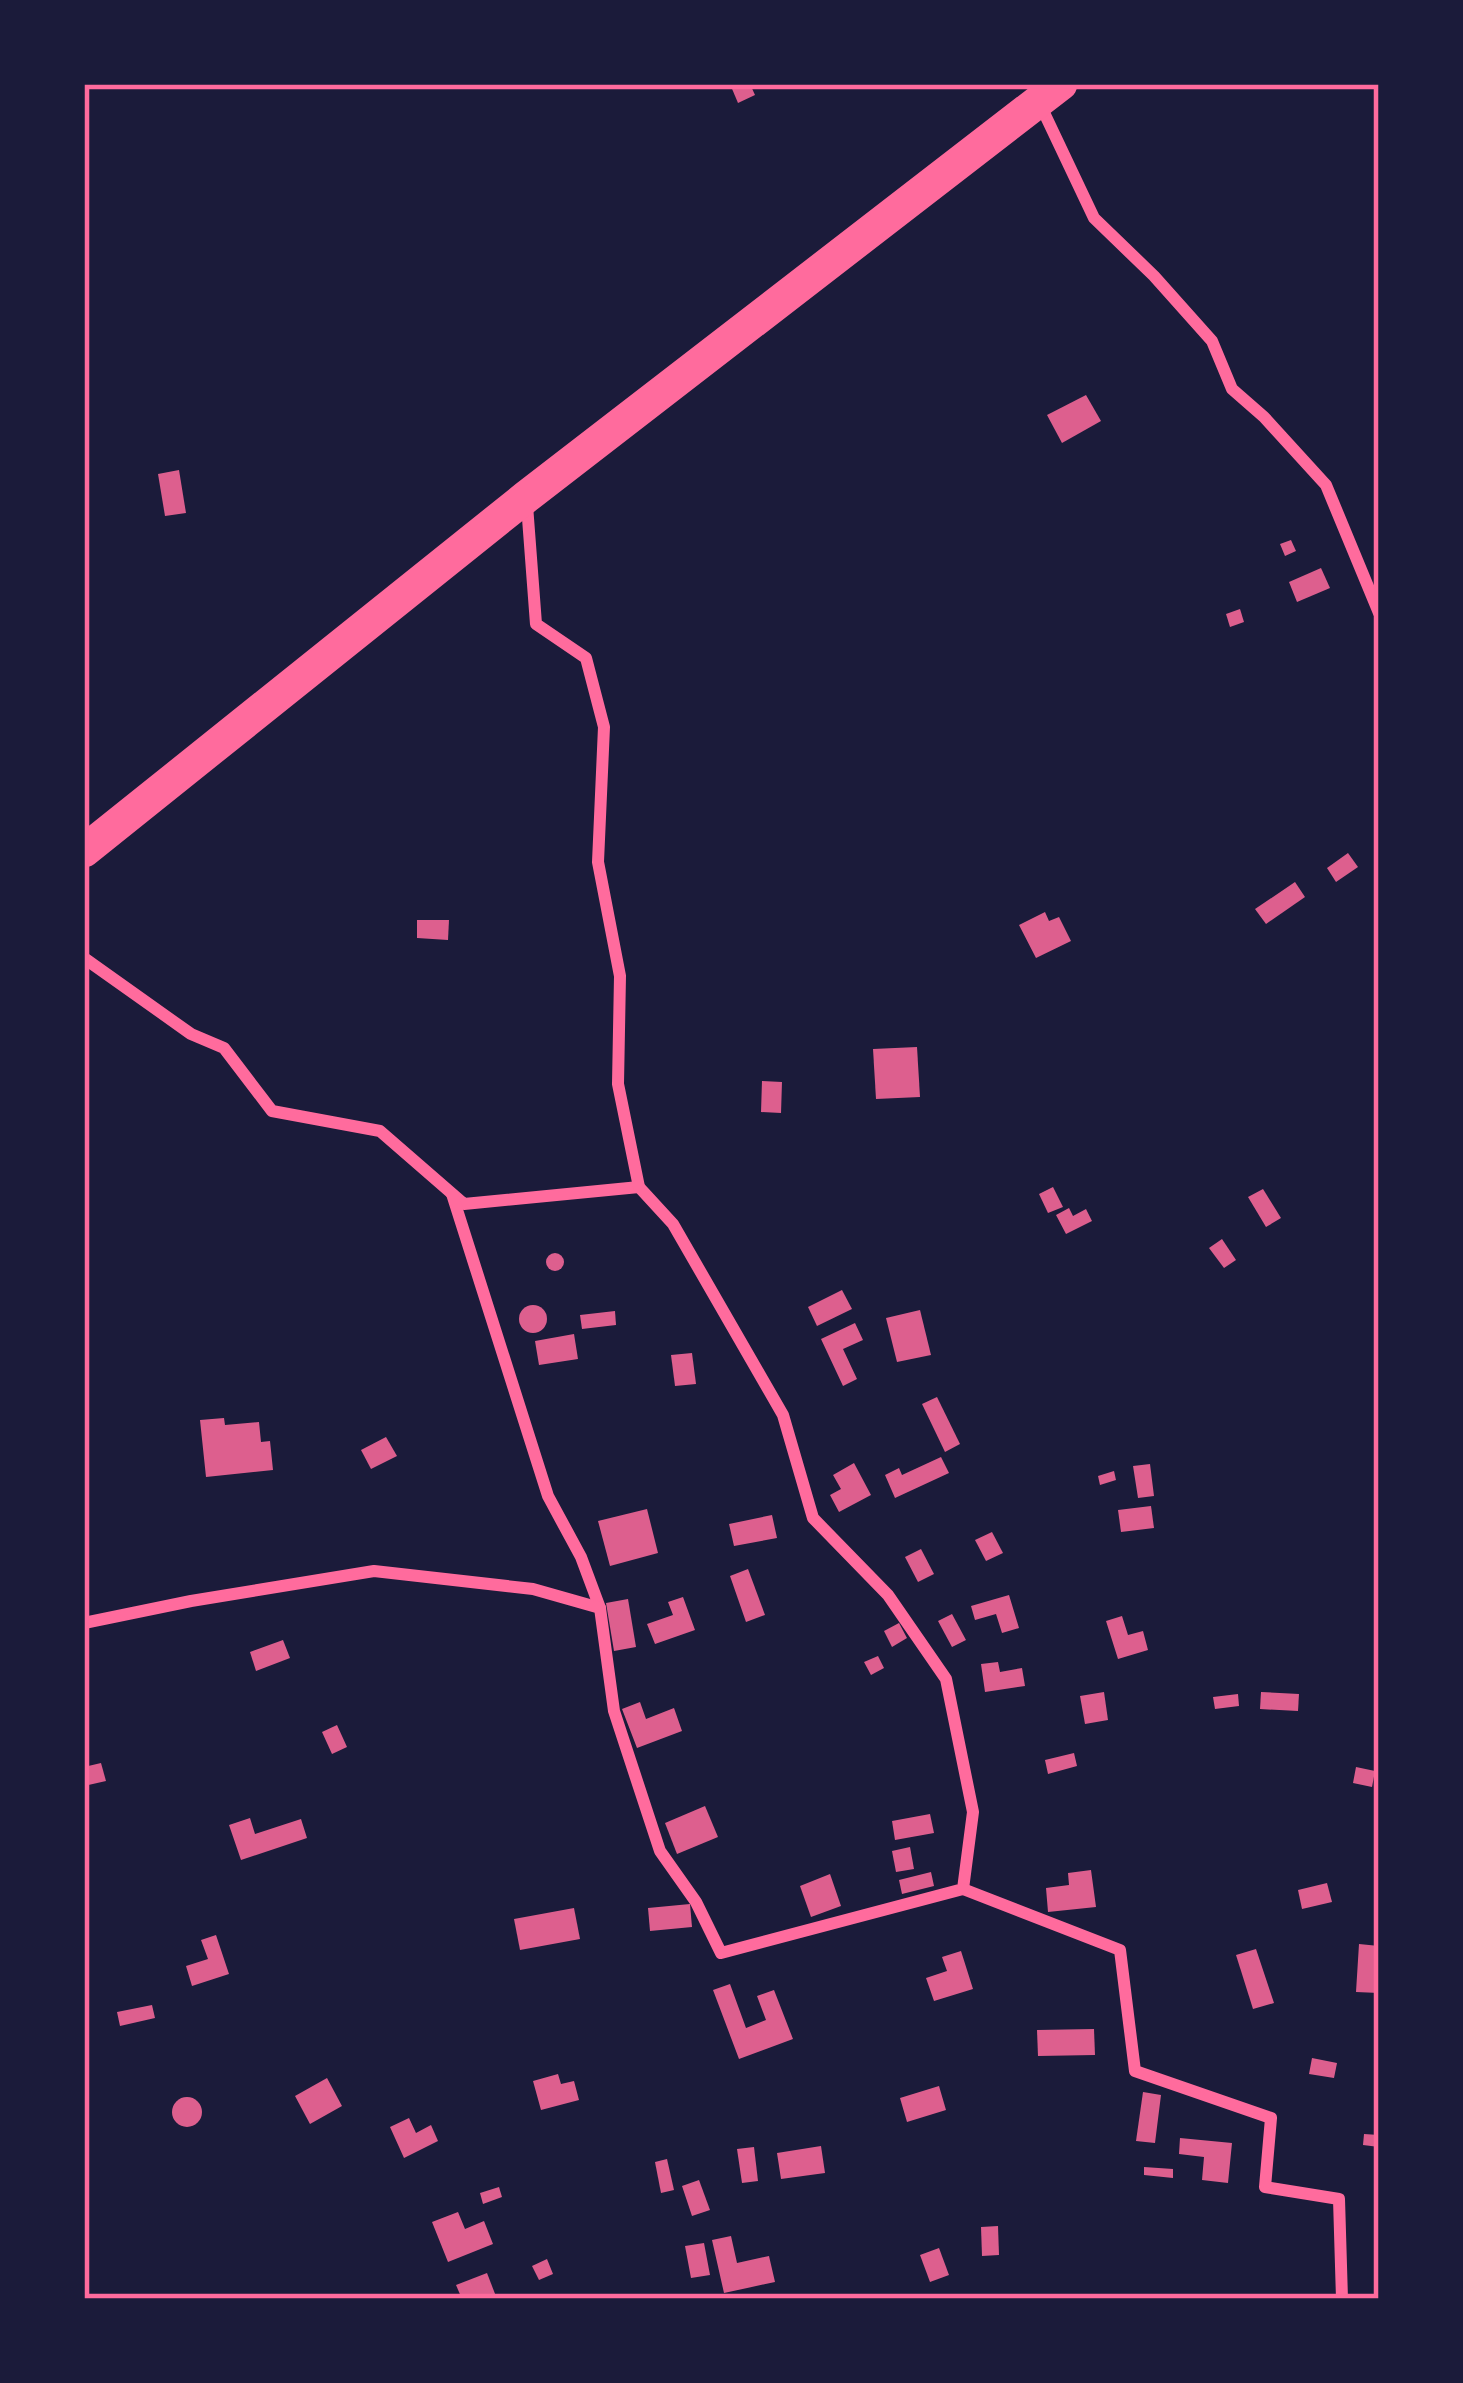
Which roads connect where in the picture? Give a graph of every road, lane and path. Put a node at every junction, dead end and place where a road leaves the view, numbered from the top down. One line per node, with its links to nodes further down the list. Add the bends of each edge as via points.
1 (1050, 93): 2 (highway); 3 (street, via 1094,218 1212,341 1232,389 1326,485)
2 (526, 497): 4 (highway); 6 (street, via 536,624 586,658 604,727 598,862 620,976 618,1084)
3 (1379, 613)
4 (84, 851)
5 (84, 958): 7 (street, via 191,1034 224,1048 272,1111 380,1131)
6 (639, 1187): 7 (street, via 464,1204); 10 (street, via 673,1223 783,1415 813,1518 888,1595 946,1679 973,1812)
7 (452, 1192): 8 (street, via 548,1496)
8 (600, 1608): 9 (street, via 532,1589 374,1571); 10 (street, via 614,1711 660,1852 721,1953)
9 (84, 1623)
10 (963, 1889): 11 (street, via 1120,1949 1135,2071 1271,2118 1265,2188 1340,2199)
11 (1342, 2299)

